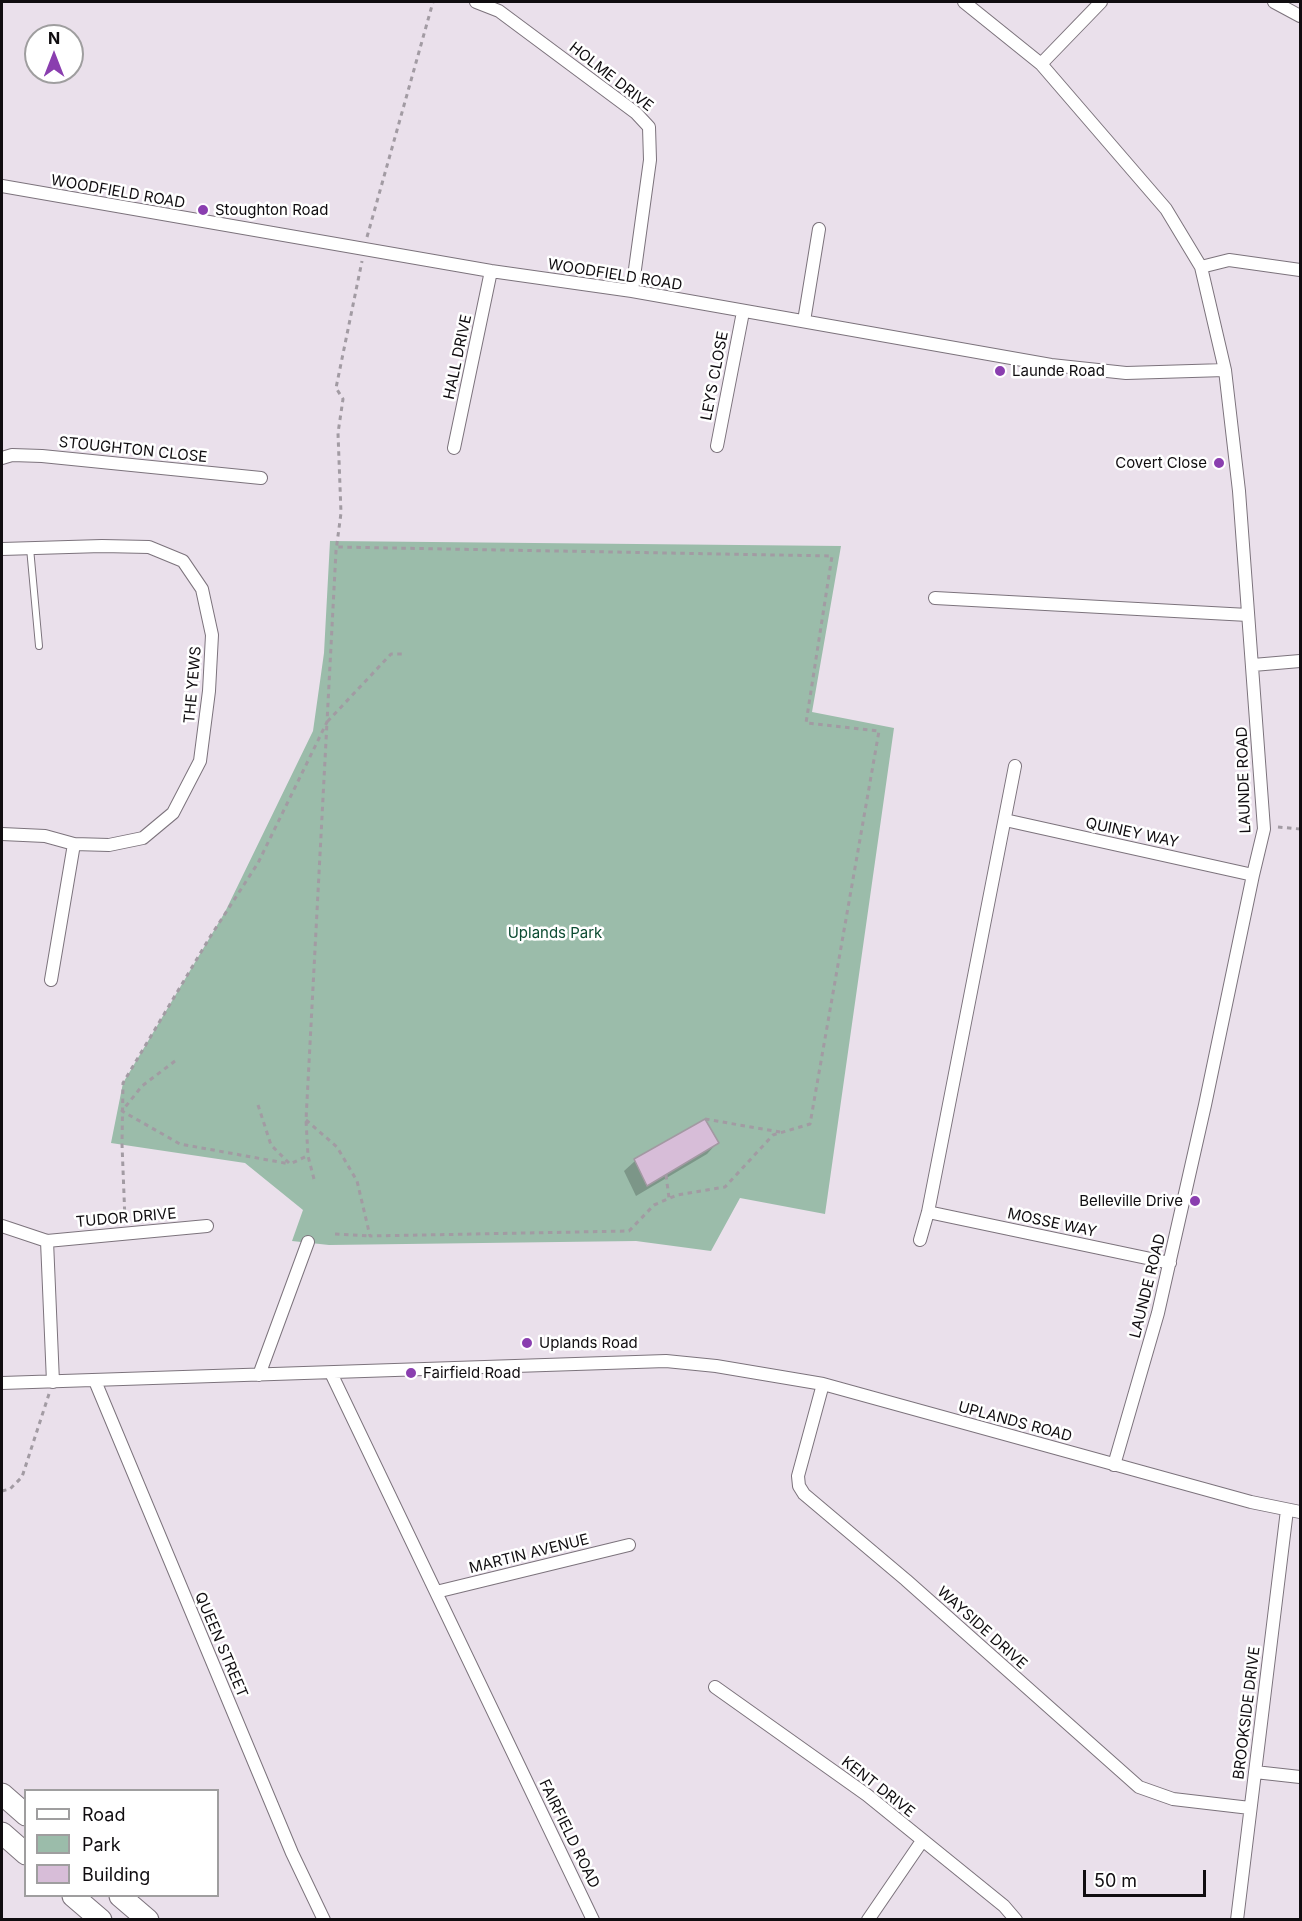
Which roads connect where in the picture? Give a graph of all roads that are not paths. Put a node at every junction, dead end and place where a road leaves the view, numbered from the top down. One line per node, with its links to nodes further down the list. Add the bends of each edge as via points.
1 (476, 2): 12 (street, HOLME DRIVE, via 499,11 636,113 649,128 650,160)
2 (964, 2): 6 (street, LAUNDE ROAD)
3 (1101, 2): 6 (street)
4 (1274, 2): 5 (street)
5 (1300, 16)
6 (1041, 64): 9 (street, LAUNDE ROAD, via 1166,209)
7 (2, 186): 11 (street, WOODFIELD ROAD)
8 (819, 229): 14 (street)
9 (1201, 267): 10 (street, via 1229,260); 15 (street, LAUNDE ROAD)
10 (1300, 270)
11 (491, 271): 12 (street, WOODFIELD ROAD); 17 (street, HALL DRIVE)
12 (632, 291): 13 (street, WOODFIELD ROAD)
13 (743, 312): 14 (street, WOODFIELD ROAD); 16 (street, LEYS CLOSE)
14 (804, 321): 15 (street, WOODFIELD ROAD, via 1052,365 1126,373)
15 (1225, 370): 23 (street, LAUNDE ROAD)
16 (717, 446)
17 (454, 448)
18 (2, 458): 19 (street, STOUGHTON CLOSE, via 12,454 42,456)
19 (261, 478)
20 (29, 548): 21 (street, THE YEWS); 24 (lane); 30 (street, THE YEWS, via 149,547 183,561 202,589 212,635 200,761 173,813 143,838 109,845)
21 (2, 549)
22 (936, 598): 23 (street)
23 (1248, 615): 26 (street, LAUNDE ROAD)
24 (39, 646)
25 (1300, 661): 26 (street)
26 (1253, 665): 31 (street, LAUNDE ROAD, via 1264,829)
27 (1016, 766): 28 (street)
28 (1005, 820): 31 (street, QUINEY WAY); 33 (street)
29 (2, 834): 30 (street, THE YEWS, via 45,836)
30 (74, 844): 32 (street)
31 (1253, 875): 39 (street, LAUNDE ROAD)
32 (51, 980)
33 (928, 1212): 37 (street); 39 (street, MOSSE WAY)
34 (2, 1226): 36 (street, TUDOR DRIVE)
35 (207, 1226): 36 (street, TUDOR DRIVE)
36 (47, 1240): 43 (street)
37 (920, 1240)
38 (308, 1242): 41 (street)
39 (1170, 1263): 46 (street, LAUNDE ROAD)
40 (331, 1373): 41 (street, UPLANDS ROAD); 45 (street, UPLANDS ROAD, via 666,1361); 50 (street, FAIRFIELD ROAD)
41 (259, 1375): 42 (street, UPLANDS ROAD)
42 (95, 1381): 43 (street, UPLANDS ROAD); 64 (street, QUEEN STREET)
43 (53, 1382): 44 (street, UPLANDS ROAD)
44 (2, 1383)
45 (823, 1384): 46 (street, UPLANDS ROAD); 55 (street, WAYSIDE DRIVE, via 798,1476 804,1494 1139,1787 1173,1799)
46 (1114, 1465): 47 (street, UPLANDS ROAD)
47 (1287, 1510): 48 (street, UPLANDS ROAD); 52 (street, BROOKSIDE DRIVE)
48 (1300, 1512)
49 (629, 1545): 50 (street, MARTIN AVENUE)
50 (436, 1592): 65 (street, FAIRFIELD ROAD)
51 (715, 1687): 58 (street, KENT DRIVE, via 867,1795)
52 (1255, 1772): 53 (street); 55 (street, BROOKSIDE DRIVE)
53 (1300, 1777)
54 (2, 1794): 56 (highway)
55 (1250, 1808): 68 (street, BROOKSIDE DRIVE)
56 (24, 1813)
57 (2, 1833): 59 (highway)
58 (922, 1841): 66 (street); 67 (street, KENT DRIVE)
59 (24, 1852)
60 (74, 1897): 62 (highway)
61 (121, 1897): 63 (highway)
62 (101, 1920)
63 (148, 1920)
64 (324, 1920)
65 (593, 1920)
66 (868, 1920)
67 (1016, 1920)
68 (1237, 1920)

